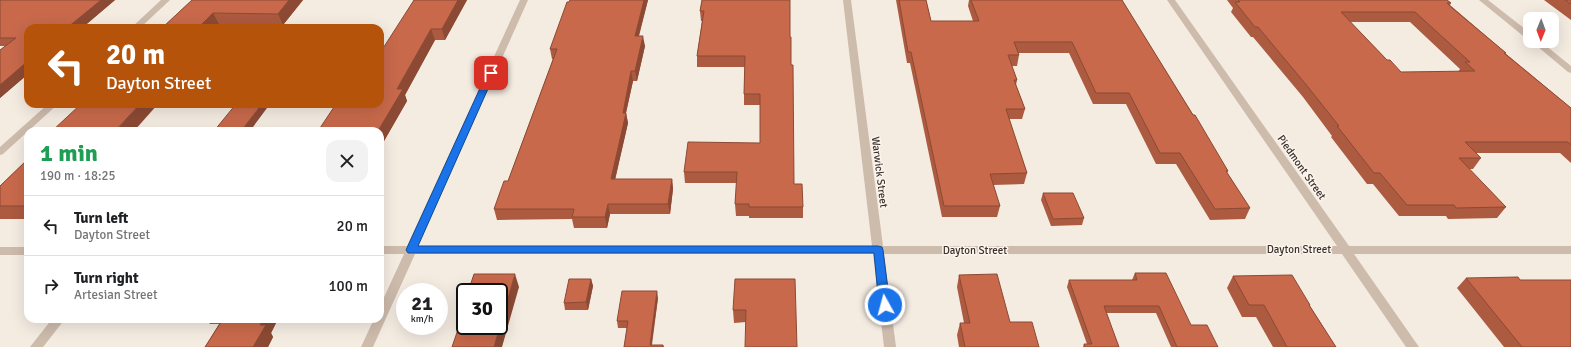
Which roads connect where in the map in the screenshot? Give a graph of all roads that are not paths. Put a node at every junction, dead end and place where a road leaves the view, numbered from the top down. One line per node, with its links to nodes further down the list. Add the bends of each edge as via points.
1 (166, 0): 6 (street)
2 (524, 0): 16 (street)
3 (847, 0): 17 (street, Warwick Street)
4 (1170, 0): 14 (street, Piedmont Street)
5 (1483, 0): 7 (street)
6 (139, 24)
7 (1523, 31)
8 (1544, 48): 9 (street)
9 (1571, 70)
10 (48, 108): 11 (street)
11 (27, 127)
12 (24, 130): 13 (street)
13 (0, 152)
14 (1345, 249): 17 (street, Dayton Street); 18 (street, Dayton Street); 27 (street, Piedmont Street)
15 (384, 250): 16 (street, Dayton Street)
16 (412, 250): 17 (street, Dayton Street); 21 (street)
17 (878, 250): 26 (street, Warwick Street)
18 (1571, 250)
19 (0, 251): 20 (street)
20 (24, 251)
21 (384, 310)
22 (56, 323): 24 (street)
23 (378, 323): 25 (street)
24 (36, 347)
25 (367, 347)
26 (890, 347)
27 (1413, 347)

